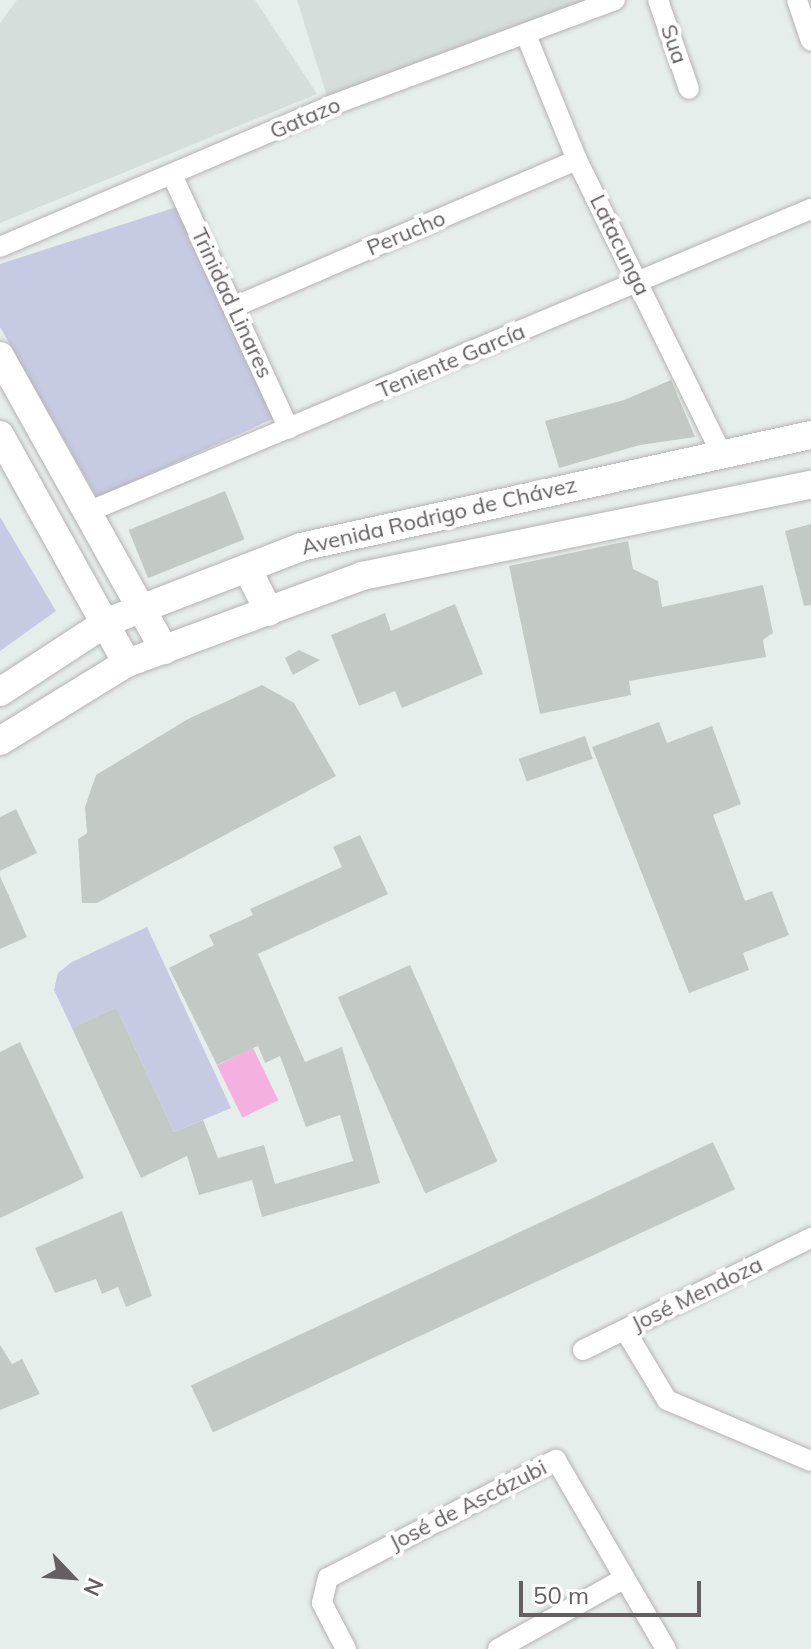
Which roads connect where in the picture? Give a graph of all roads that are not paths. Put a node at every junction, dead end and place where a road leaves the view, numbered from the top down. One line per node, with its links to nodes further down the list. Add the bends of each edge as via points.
1 (615, 0): 4 (street, Gatazo)
2 (658, 0): 6 (street, Sua)
3 (797, 0): 5 (street)
4 (526, 35): 7 (street, Latacunga); 8 (street, Gatazo, via 330,106)
5 (811, 41)
6 (689, 89)
7 (577, 160): 11 (street, Latacunga); 12 (street, Perucho)
8 (173, 177): 10 (street, Gatazo); 12 (street, Trinidad Linares)
9 (811, 209): 11 (street, Teniente García)
10 (0, 247)
11 (638, 283): 14 (street, Teniente García); 17 (street, Latacunga)
12 (236, 306): 14 (street, Trinidad Linares)
13 (0, 356): 19 (main road)
14 (289, 429): 19 (street, Teniente García)
15 (0, 435): 23 (main road)
16 (811, 435): 17 (main road, Avenida Rodrigo de Chávez)
17 (721, 453): 20 (main road, Avenida Rodrigo de Chávez, via 331,538)
18 (811, 485): 22 (main road, Avenida Rodrigo de Chávez, via 362,576)
19 (90, 511): 21 (main road)
20 (247, 568): 21 (main road, Avenida Rodrigo de Chávez); 22 (main road)
21 (143, 608): 23 (main road, Avenida Rodrigo de Chávez); 24 (main road)
22 (269, 612): 24 (main road, Avenida Rodrigo de Chávez)
23 (107, 622): 25 (main road); 26 (main road, Avenida Rodrigo de Chávez)
24 (164, 650): 25 (main road, Avenida Rodrigo de Chávez)
25 (127, 663): 27 (main road, Avenida Rodrigo de Chávez)
26 (0, 692)
27 (0, 741)
28 (811, 1238): 29 (street, José Mendoza)
29 (625, 1330): 30 (street, José Mendoza); 31 (street, via 667,1400)
30 (583, 1350)
31 (811, 1461)
32 (623, 1579): 33 (street, José de Ascázubi, via 556,1460 328,1578 322,1603); 34 (street); 35 (street, José de Ascázubi)
33 (346, 1649)
34 (498, 1649)
35 (666, 1649)

